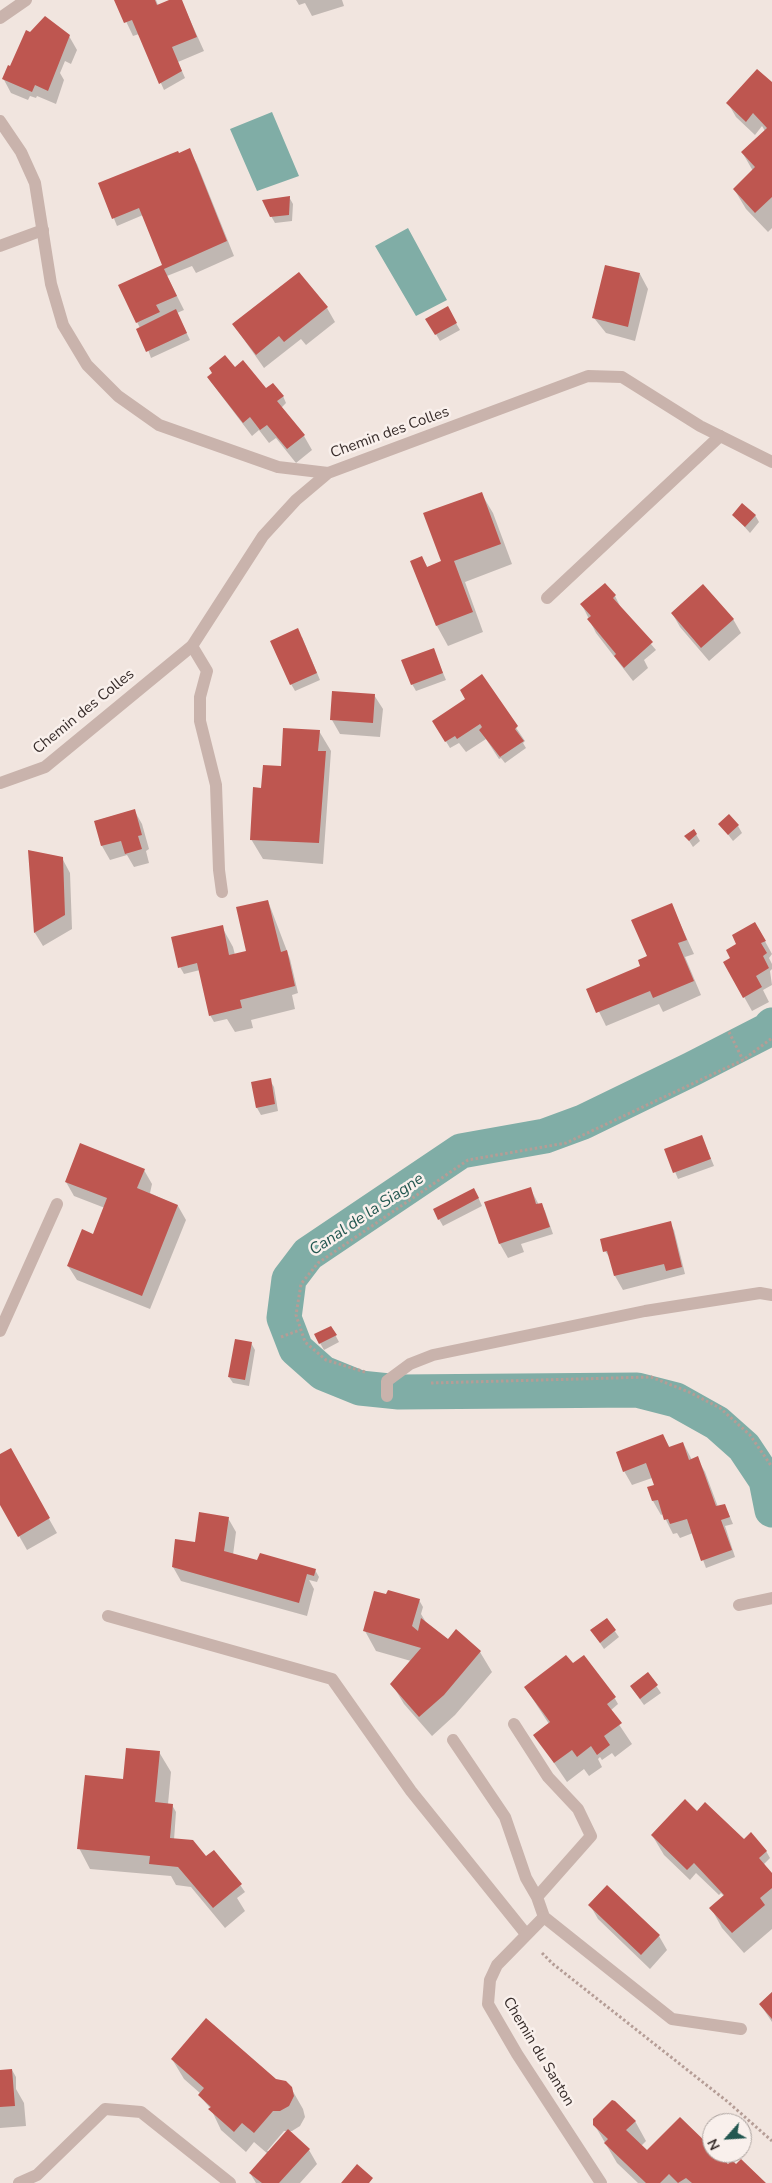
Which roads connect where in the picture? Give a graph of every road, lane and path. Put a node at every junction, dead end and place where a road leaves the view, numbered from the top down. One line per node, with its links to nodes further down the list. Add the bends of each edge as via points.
1 (26, 0): 2 (street)
2 (0, 18)
3 (0, 121): 4 (street, via 21,152 35,183)
4 (43, 230): 5 (street); 8 (street, via 51,284 63,325 87,365 118,396 159,425 212,445 278,467)
5 (0, 246)
6 (720, 436): 7 (street, Chemin des Colles); 8 (street, Chemin des Colles, via 622,377 588,376); 9 (street)
7 (772, 462)
8 (328, 473): 10 (street, Chemin des Colles, via 296,500 263,536)
9 (547, 598)
10 (192, 646): 11 (street, Chemin des Colles, via 45,767); 12 (street, via 207,671 200,698 200,721 216,785)
11 (0, 783)
12 (222, 892)
13 (730, 1032): 15 (path)
14 (772, 1038): 15 (path)
15 (743, 1060): 18 (path, via 566,1143 468,1160 318,1263 301,1284 296,1315)
16 (57, 1204): 19 (street)
17 (772, 1295): 21 (street, via 760,1293 645,1311 433,1355 410,1364)
18 (298, 1330): 20 (path); 21 (path, via 304,1342 326,1360 360,1372)
19 (0, 1331)
20 (283, 1336)
21 (392, 1377): 22 (street); 23 (path, via 410,1383 650,1377 720,1408 750,1435)
22 (387, 1396)
23 (772, 1467)
24 (772, 1598): 25 (street)
25 (739, 1605)
26 (108, 1616): 31 (street, via 332,1679 411,1791)
27 (514, 1724): 29 (street, via 548,1777 578,1809 591,1836)
28 (453, 1740): 29 (street, via 505,1818 526,1878)
29 (537, 1897): 30 (street)
30 (544, 1917): 31 (street, Chemin du Santon); 32 (street, via 672,2018)
31 (526, 1934): 33 (path, via 552,1964); 36 (street, Chemin du Santon, via 497,1965 490,1980 488,2004)
32 (741, 2029)
33 (772, 2140)
34 (19, 2183): 35 (street, via 37,2175 105,2110 141,2112)
35 (230, 2183)
36 (601, 2183)

